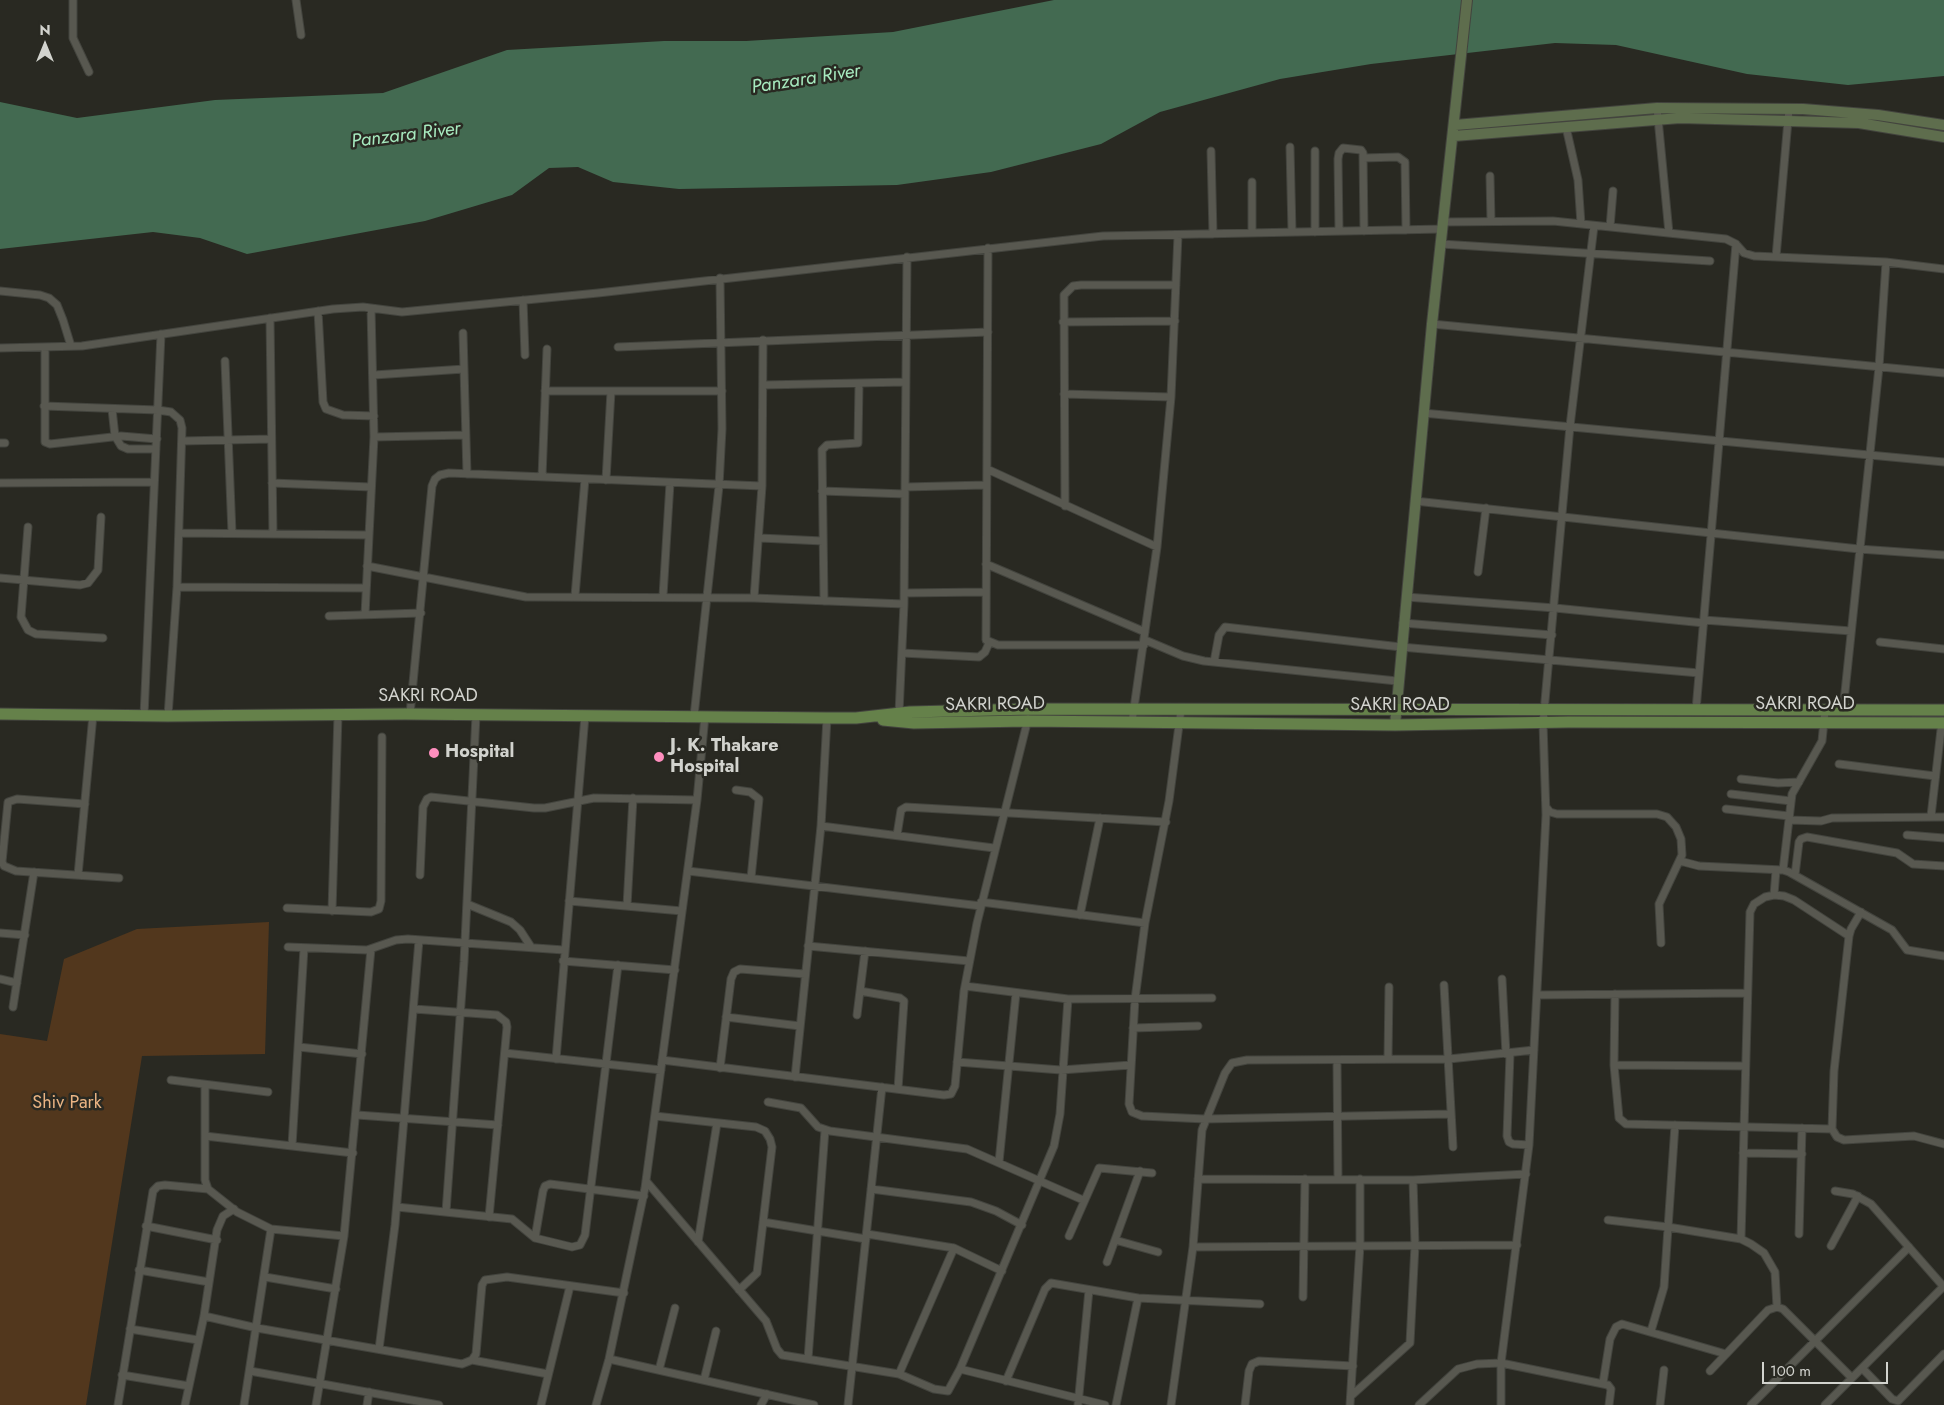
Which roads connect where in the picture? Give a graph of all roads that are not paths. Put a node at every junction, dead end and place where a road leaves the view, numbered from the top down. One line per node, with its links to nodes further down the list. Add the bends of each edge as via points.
1 (73, 0): 5 (street, via 73,38)
2 (296, 0): 4 (street)
3 (1467, 0): 12 (street)
4 (301, 35)
5 (89, 72)
6 (1657, 108): 7 (street); 8 (street); 12 (street)
7 (1790, 108): 9 (street); 10 (street, via 1869,114)
8 (1658, 119): 9 (street); 11 (street); 32 (street)
9 (1788, 120): 13 (street, via 1875,125); 40 (street)
10 (1944, 125)
11 (1566, 127): 12 (street); 22 (street, via 1578,180)
12 (1454, 130): 23 (street)
13 (1944, 137)
14 (1290, 147): 29 (street)
15 (1212, 151): 34 (street)
16 (1315, 151): 30 (street)
17 (1363, 158): 26 (street, via 1398,157 1405,162); 27 (street, via 1361,150 1354,148 1343,148 1339,153); 28 (street)
18 (1490, 176): 21 (street)
19 (1252, 182): 31 (street)
20 (1613, 191): 25 (street)
21 (1491, 221): 22 (street); 23 (street)
22 (1581, 224): 24 (street)
23 (1443, 226): 26 (street); 35 (street)
24 (1594, 226): 25 (street); 38 (street)
25 (1610, 226): 32 (street)
26 (1406, 230): 28 (street)
27 (1339, 231): 28 (street); 30 (street)
28 (1364, 231)
29 (1292, 232): 30 (street); 31 (street)
30 (1315, 232)
31 (1252, 233): 34 (street)
32 (1669, 233): 36 (street, via 1726,239)
33 (1178, 234): 34 (street); 37 (street, via 1103,236); 45 (street)
34 (1213, 234)
35 (1441, 244): 38 (street); 53 (street)
36 (1736, 244): 40 (street, via 1748,255); 66 (street)
37 (988, 248): 39 (street); 54 (street)
38 (1591, 251): 41 (street); 58 (street)
39 (907, 257): 44 (street); 57 (street)
40 (1776, 257): 42 (street)
41 (1710, 260)
42 (1886, 262): 43 (street); 69 (street)
43 (1944, 269)
44 (720, 278): 47 (street); 60 (street)
45 (1176, 285): 51 (street); 52 (street, via 1073,286 1064,295)
46 (0, 291): 61 (street, via 49,298 63,320)
47 (523, 300): 48 (street, via 402,312); 67 (street)
48 (371, 308): 49 (street); 72 (street)
49 (318, 311): 50 (street); 85 (street, via 326,409 343,415)
50 (270, 318): 56 (street); 91 (street)
51 (1175, 321): 52 (street); 80 (street)
52 (1063, 322): 79 (street)
53 (1432, 324): 58 (street); 84 (street)
54 (988, 332): 57 (street); 98 (street)
55 (463, 333): 70 (street)
56 (161, 334): 61 (street); 83 (street)
57 (906, 335): 59 (street); 73 (street)
58 (1580, 339): 66 (street); 86 (street)
59 (763, 340): 60 (street); 75 (street)
60 (721, 341): 63 (street); 78 (street)
61 (71, 346): 62 (street)
62 (45, 347): 64 (street); 81 (street)
63 (618, 347)
64 (0, 348)
65 (547, 350): 76 (street)
66 (1725, 352): 69 (street); 94 (street)
67 (525, 355)
68 (225, 361): 92 (street)
69 (1879, 367): 71 (street); 96 (street)
70 (464, 369): 72 (street); 87 (street)
71 (1944, 374)
72 (374, 375): 85 (street)
73 (906, 382): 74 (street); 111 (street)
74 (859, 384): 75 (street); 112 (street, via 860,440 855,444 824,446)
75 (764, 385): 109 (street)
76 (545, 391): 77 (street); 100 (street)
77 (611, 391): 78 (street); 102 (street)
78 (722, 391): 108 (street)
79 (1064, 394): 80 (street); 114 (street)
80 (1171, 397): 126 (street)
81 (44, 406): 82 (street); 88 (street, via 43,438 48,444)
82 (112, 408): 83 (street); 88 (street)
83 (158, 410): 90 (street); 93 (street, via 171,412 180,420)
84 (1423, 413): 86 (street); 113 (street)
85 (374, 416): 89 (street)
86 (1570, 426): 94 (street); 116 (street)
87 (466, 435): 89 (street); 99 (street)
88 (115, 436): 90 (street); 95 (street, via 121,446 128,449)
89 (374, 438): 110 (street)
90 (157, 439): 95 (street)
91 (271, 439): 92 (street); 105 (street)
92 (230, 440): 93 (street); 121 (street)
93 (182, 441): 120 (street)
94 (1718, 441): 96 (street); 119 (street)
95 (156, 449): 103 (street)
96 (1870, 455): 97 (street); 127 (street)
97 (1944, 462)
98 (986, 469): 107 (street); 114 (street)
99 (467, 474): 100 (street); 132 (street, via 449,473 434,479)
100 (542, 477): 101 (street)
101 (585, 479): 102 (street); 139 (street)
102 (606, 480): 106 (street)
103 (154, 482): 104 (street); 178 (street)
104 (0, 483)
105 (272, 483): 110 (street); 122 (street)
106 (670, 483): 108 (street); 140 (street)
107 (986, 485): 111 (street); 129 (street)
108 (719, 486): 109 (street); 141 (street)
109 (762, 486): 124 (street)
110 (371, 487): 123 (street)
111 (905, 490): 112 (street); 138 (street)
112 (822, 491): 125 (street)
113 (1415, 501): 115 (street); 142 (street)
114 (1065, 506): 126 (street)
115 (1486, 508): 116 (street); 131 (street)
116 (1563, 516): 119 (street); 146 (street)
117 (101, 517): 134 (street, via 98,570 88,583)
118 (28, 527): 134 (street)
119 (1711, 532): 127 (street); 150 (street)
120 (179, 533): 121 (street); 135 (street)
121 (232, 533): 122 (street)
122 (273, 534): 123 (street)
123 (369, 535): 130 (street)
124 (760, 538): 125 (street); 143 (street)
125 (823, 541): 144 (street)
126 (1157, 548): 155 (street)
127 (1859, 548): 128 (street); 152 (street)
128 (1944, 555)
129 (986, 564): 137 (street); 155 (street)
130 (367, 566): 132 (street); 136 (street)
131 (1478, 572)
132 (425, 576): 139 (street, via 514,596); 147 (street)
133 (0, 578): 134 (street)
134 (23, 580): 154 (street, via 22,617 28,630 36,634)
135 (177, 587): 136 (street); 179 (street)
136 (366, 588): 148 (street)
137 (985, 592): 138 (street); 157 (street, via 985,635)
138 (904, 594): 145 (street)
139 (575, 596): 140 (street)
140 (663, 596): 141 (street)
141 (709, 597): 143 (street); 181 (street)
142 (1406, 597): 146 (street); 151 (street)
143 (754, 598): 144 (street)
144 (824, 601): 145 (street)
145 (904, 604): 160 (street)
146 (1554, 608): 150 (street); 153 (street)
147 (421, 612): 148 (street); 174 (street)
148 (365, 615): 149 (street)
149 (329, 616)
150 (1704, 622): 152 (street); 163 (street)
151 (1403, 623): 153 (street); 158 (street)
152 (1851, 632): 171 (street)
153 (1552, 635): 161 (street)
154 (103, 638)
155 (1145, 639): 157 (street); 162 (street, via 1183,656); 166 (street)
156 (1880, 642): 159 (street)
157 (989, 643): 160 (street, via 979,657)
158 (1401, 648): 161 (street); 162 (street, via 1224,627 1219,635); 164 (street)
159 (1944, 649)
160 (902, 653): 172 (street)
161 (1550, 661): 163 (street); 168 (street)
162 (1214, 662): 164 (street)
163 (1699, 673): 169 (street)
164 (1398, 681): 167 (street)
165 (1030, 709): 166 (main road, SAKRI ROAD); 172 (main road, SAKRI ROAD); 186 (street)
166 (1134, 710): 182 (main road, SAKRI ROAD); 187 (street)
167 (1396, 710): 168 (main road, SAKRI ROAD); 182 (main road, SAKRI ROAD); 190 (street)
168 (1545, 710): 169 (main road, SAKRI ROAD); 188 (street)
169 (1696, 710): 183 (main road, SAKRI ROAD)
170 (1944, 710): 171 (main road, SAKRI ROAD); 189 (street)
171 (1843, 711): 183 (main road, SAKRI ROAD)
172 (899, 713): 185 (main road, SAKRI ROAD)
173 (0, 714): 175 (main road, SAKRI ROAD)
174 (410, 714): 176 (main road, SAKRI ROAD); 177 (main road, SAKRI ROAD)
175 (93, 715): 178 (main road, SAKRI ROAD); 203 (street)
176 (338, 715): 179 (main road, SAKRI ROAD); 234 (street)
177 (476, 715): 180 (main road, SAKRI ROAD); 202 (street)
178 (144, 716): 179 (main road, SAKRI ROAD)
179 (168, 716)
180 (585, 716): 181 (main road, SAKRI ROAD); 199 (street)
181 (699, 716): 184 (main road, SAKRI ROAD); 200 (street)
182 (1180, 716): 187 (main road, SAKRI ROAD); 190 (main road, SAKRI ROAD); 211 (street)
183 (1825, 716): 188 (main road, SAKRI ROAD); 189 (main road, SAKRI ROAD); 195 (street, via 1822,740)
184 (827, 718): 185 (main road, SAKRI ROAD); 212 (street)
185 (856, 718): 186 (main road, SAKRI ROAD, via 914,723)
186 (1027, 721): 187 (main road, SAKRI ROAD); 206 (street)
187 (1132, 722)
188 (1544, 723): 190 (main road, SAKRI ROAD); 204 (street)
189 (1943, 723): 193 (street)
190 (1395, 725)
191 (382, 737): 234 (street, via 379,909 371,912)
192 (1839, 764): 193 (street)
193 (1935, 776): 207 (street)
194 (1742, 779): 195 (street, via 1778,784)
195 (1799, 782): 201 (street)
196 (736, 790): 226 (street, via 750,792 759,799)
197 (1730, 794): 201 (street)
198 (633, 798): 199 (street); 200 (street); 232 (street)
199 (580, 800): 202 (street, via 545,808); 229 (street)
200 (697, 800): 219 (street)
201 (1791, 800): 210 (street)
202 (472, 803): 223 (street, via 436,797 424,803); 230 (street)
203 (85, 804): 221 (street, via 17,799 8,802 2,862 8,869); 222 (street)
204 (1546, 807): 217 (street, via 1557,814 1662,815 1679,832 1683,849); 268 (street)
205 (1726, 809): 210 (street)
206 (1004, 812): 209 (street); 213 (street, via 906,807 901,810); 216 (street)
207 (1931, 816): 208 (street); 210 (street)
208 (1944, 817)
209 (1100, 818): 211 (street); 237 (street)
210 (1789, 818): 220 (street)
211 (1166, 822): 238 (street)
212 (821, 826): 213 (street); 227 (street)
213 (897, 835): 216 (street)
214 (1907, 835): 215 (street)
215 (1944, 838)
216 (994, 848): 231 (street)
217 (1679, 863): 220 (street); 244 (street, via 1660,904)
218 (1944, 866): 224 (street, via 1913,864 1898,854 1807,837 1799,842)
219 (688, 871): 226 (street); 235 (street)
220 (1778, 871): 224 (street); 228 (street)
221 (34, 872): 222 (street); 241 (street)
222 (78, 875): 225 (street)
223 (420, 875)
224 (1795, 876): 236 (street)
225 (119, 878)
226 (751, 878): 227 (street)
227 (815, 885): 231 (street); 245 (street)
228 (1774, 894): 239 (street, via 1794,900); 266 (street, via 1758,901 1750,912)
229 (569, 901): 232 (street); 250 (street)
230 (467, 904): 243 (street); 246 (street, via 511,922)
231 (981, 904): 237 (street); 254 (street)
232 (627, 906): 235 (street)
233 (287, 908): 234 (street)
234 (332, 910)
235 (682, 911): 256 (street)
236 (1860, 914): 239 (street); 252 (street, via 1892,930 1907,950)
237 (1080, 915): 238 (street)
238 (1145, 923): 271 (street)
239 (1850, 932): 318 (street, via 1834,1071)
240 (0, 933): 241 (street)
241 (25, 935): 260 (street)
242 (419, 940): 243 (street); 249 (street, via 396,940); 273 (street)
243 (465, 942): 246 (street); 274 (street)
244 (1661, 943)
245 (808, 946): 251 (street); 257 (street)
246 (531, 947): 250 (street)
247 (288, 948): 248 (street)
248 (304, 948): 249 (street); 280 (street)
249 (371, 949): 283 (street)
250 (564, 950): 253 (street)
251 (865, 951): 254 (street); 264 (street)
252 (1944, 956)
253 (563, 960): 255 (street); 285 (street)
254 (969, 961): 261 (street)
255 (618, 965): 256 (street); 291 (street)
256 (675, 970): 288 (street)
257 (805, 974): 276 (street, via 740,969 734,972); 277 (street)
258 (0, 979): 260 (street)
259 (1502, 980): 284 (street)
260 (17, 982): 272 (street)
261 (965, 986): 265 (street); 290 (street)
262 (1444, 986): 287 (street)
263 (1389, 987): 286 (street)
264 (860, 991): 275 (street); 303 (street, via 904,1001)
265 (1016, 993): 270 (street); 294 (street)
266 (1747, 993): 267 (street); 295 (street)
267 (1615, 994): 268 (street); 293 (street)
268 (1537, 995): 281 (street)
269 (1212, 998): 271 (street)
270 (1068, 999): 271 (street); 298 (street)
271 (1135, 999): 279 (street)
272 (13, 1007)
273 (414, 1009): 274 (street); 311 (street)
274 (460, 1012): 282 (street, via 502,1017 507,1027); 312 (street)
275 (858, 1015)
276 (726, 1017): 277 (street); 296 (street)
277 (800, 1026): 299 (street)
278 (1198, 1026): 279 (street)
279 (1133, 1028): 292 (street)
280 (299, 1046): 283 (street); 324 (street)
281 (1534, 1050): 284 (street); 323 (street)
282 (504, 1053): 285 (street); 314 (street)
283 (362, 1054): 307 (street)
284 (1508, 1054): 287 (street); 323 (street, via 1509,1142)
285 (556, 1059): 291 (street)
286 (1388, 1059): 287 (street); 289 (street)
287 (1449, 1059): 306 (street)
288 (662, 1060): 296 (street); 297 (street)
289 (1337, 1060): 309 (street); 310 (street, via 1236,1061 1225,1073)
290 (957, 1062): 294 (street); 303 (street, via 951,1094)
291 (604, 1064): 297 (street); 341 (street)
292 (1131, 1065): 298 (street); 310 (street, via 1129,1104 1132,1112 1142,1116)
293 (1614, 1065): 295 (street); 315 (street, via 1619,1118 1626,1124)
294 (1007, 1066): 298 (street); 329 (street)
295 (1745, 1066): 316 (street)
296 (720, 1068): 299 (street)
297 (661, 1070): 308 (street)
298 (1061, 1070): 339 (street, via 1060,1114 1054,1146)
299 (795, 1077): 302 (street)
300 (171, 1080): 301 (street)
301 (205, 1085): 304 (street); 320 (street)
302 (882, 1088): 303 (street); 321 (street)
303 (898, 1090)
304 (268, 1092)
305 (768, 1102): 319 (street, via 800,1108)
306 (1450, 1114): 309 (street); 325 (street)
307 (357, 1115): 311 (street); 326 (street)
308 (655, 1116): 313 (street); 337 (street)
309 (1336, 1116): 310 (street); 335 (street)
310 (1205, 1119): 334 (street)
311 (405, 1120): 312 (street); 347 (street)
312 (452, 1123): 314 (street); 349 (street)
313 (717, 1123): 352 (street, via 756,1127 765,1131 770,1139 772,1147); 366 (street)
314 (498, 1125): 350 (street)
315 (1675, 1125): 316 (street); 355 (street)
316 (1744, 1125): 317 (street); 327 (street)
317 (1802, 1128): 318 (street); 328 (street)
318 (1832, 1129): 322 (street, via 1837,1137 1844,1140 1914,1136)
319 (825, 1130): 321 (street); 357 (street)
320 (205, 1136): 324 (street); 340 (street)
321 (877, 1136): 329 (street, via 967,1149); 342 (street)
322 (1944, 1144)
323 (1529, 1145): 332 (street)
324 (292, 1146): 326 (street)
325 (1453, 1147)
326 (353, 1153): 359 (street)
327 (1743, 1153): 328 (street); 363 (street)
328 (1802, 1154): 358 (street)
329 (998, 1162): 339 (street)
330 (1140, 1171): 331 (street); 346 (street, via 1099,1168); 365 (street)
331 (1152, 1172)
332 (1526, 1174): 338 (street); 370 (street)
333 (1306, 1178): 334 (street); 335 (street); 367 (street)
334 (1198, 1179): 372 (street)
335 (1338, 1179): 336 (street)
336 (1360, 1179): 338 (street); 368 (street)
337 (646, 1180): 344 (street); 366 (street)
338 (1413, 1180): 369 (street)
339 (1040, 1182): 346 (street); 353 (street)
340 (208, 1189): 348 (street); 354 (street, via 158,1186 153,1191)
341 (590, 1189): 344 (street); 362 (street, via 545,1186); 362 (street, via 585,1235 580,1245 572,1247)
342 (871, 1189): 353 (street, via 971,1202); 360 (street)
343 (1834, 1191): 345 (street)
344 (644, 1196): 386 (street)
345 (1858, 1196): 371 (street); 373 (street, via 1871,1204)
346 (1084, 1200): 361 (street)
347 (397, 1207): 349 (street); 401 (street)
348 (234, 1209): 356 (street); 364 (street, via 222,1216)
349 (446, 1212): 350 (street)
350 (489, 1217): 362 (street, via 512,1219)
351 (1608, 1220): 355 (street)
352 (763, 1222): 357 (street); 384 (street, via 757,1273)
353 (1022, 1225): 378 (street)
354 (146, 1226): 364 (street); 377 (street)
355 (1668, 1227): 363 (street); 397 (street, via 1664,1287)
356 (271, 1229): 359 (street); 379 (street)
357 (816, 1231): 360 (street); 405 (street)
358 (1799, 1234)
359 (344, 1236): 383 (street)
360 (866, 1236): 374 (street); 408 (street)
361 (1068, 1236)
362 (535, 1238)
363 (1742, 1239): 391 (street, via 1764,1253 1770,1261 1775,1272)
364 (217, 1240): 380 (street)
365 (1115, 1240): 375 (street); 376 (street)
366 (698, 1242): 384 (street)
367 (1304, 1245): 368 (street); 372 (street); 387 (street)
368 (1360, 1245): 369 (street); 409 (street)
369 (1415, 1245): 370 (street); 427 (street, via 1410,1343)
370 (1517, 1245): 407 (street)
371 (1831, 1246)
372 (1193, 1247): 389 (street)
373 (1909, 1247): 382 (street); 400 (street)
374 (954, 1248): 378 (street); 417 (street)
375 (1158, 1252)
376 (1107, 1262)
377 (139, 1270): 380 (street); 394 (street)
378 (1002, 1271): 411 (street)
379 (265, 1277): 383 (street); 395 (street)
380 (209, 1282): 393 (street)
381 (570, 1286): 386 (street); 406 (street, via 507,1277 485,1280 480,1296 477,1346); 416 (street)
382 (1944, 1286): 410 (street)
383 (336, 1289): 398 (street)
384 (739, 1290): 405 (street, via 766,1321 776,1349 782,1355)
385 (1089, 1290): 388 (street); 421 (street, via 1055,1283 1047,1285); 429 (street)
386 (624, 1293): 404 (street)
387 (1303, 1297)
388 (1138, 1298): 389 (street); 442 (street)
389 (1186, 1299): 390 (street); 443 (street)
390 (1260, 1304)
391 (1777, 1307): 400 (street, via 1783,1309); 402 (street, via 1768,1310)
392 (675, 1308): 412 (street)
393 (204, 1316): 395 (street); 399 (street)
394 (130, 1328): 399 (street); 418 (street)
395 (257, 1328): 398 (street); 414 (street)
396 (716, 1331): 420 (street)
397 (1651, 1331): 402 (street); 422 (street, via 1622,1324 1616,1327 1610,1340)
398 (327, 1339): 401 (street); 423 (street)
399 (198, 1340): 424 (street)
400 (1815, 1342): 419 (street); 450 (street)
401 (379, 1350): 406 (street, via 462,1364)
402 (1726, 1354): 415 (street)
403 (1944, 1354): 410 (street, via 1898,1401 1892,1399)
404 (609, 1358): 412 (street); 437 (street)
405 (808, 1359): 408 (street)
406 (472, 1360): 416 (street)
407 (1501, 1364): 422 (street); 446 (street, via 1477,1364 1458,1369); 447 (street)
408 (853, 1366): 417 (street); 440 (street)
409 (1353, 1366): 427 (street); 444 (street, via 1259,1361 1252,1364 1249,1371)
410 (1862, 1368): 419 (street)
411 (960, 1369): 417 (street, via 952,1387 944,1392); 421 (street)
412 (659, 1370): 420 (street)
413 (1664, 1370): 449 (street)
414 (250, 1371): 423 (street); 432 (street)
415 (1710, 1371)
416 (548, 1374): 436 (street)
417 (899, 1374)
418 (122, 1375): 424 (street); 430 (street)
419 (1852, 1378): 451 (street)
420 (704, 1380): 426 (street)
421 (1006, 1381): 429 (street)
422 (1603, 1383): 448 (street, via 1611,1389)
423 (320, 1384): 425 (street); 433 (street)
424 (189, 1386): 431 (street)
425 (369, 1392): 428 (street); 434 (street)
426 (767, 1394): 438 (street); 439 (street)
427 (1351, 1396): 445 (street)
428 (416, 1402): 435 (street)
429 (1079, 1402): 441 (street)
430 (118, 1405)
431 (185, 1405)
432 (244, 1405)
433 (316, 1405)
434 (367, 1405)
435 (439, 1405)
436 (541, 1405)
437 (596, 1405)
438 (761, 1405)
439 (814, 1405)
440 (848, 1405)
441 (1105, 1405)
442 (1116, 1405)
443 (1171, 1405)
444 (1245, 1405)
445 (1350, 1405)
446 (1419, 1405)
447 (1502, 1405)
448 (1609, 1405)
449 (1660, 1405)
450 (1750, 1405)
451 (1824, 1405)

